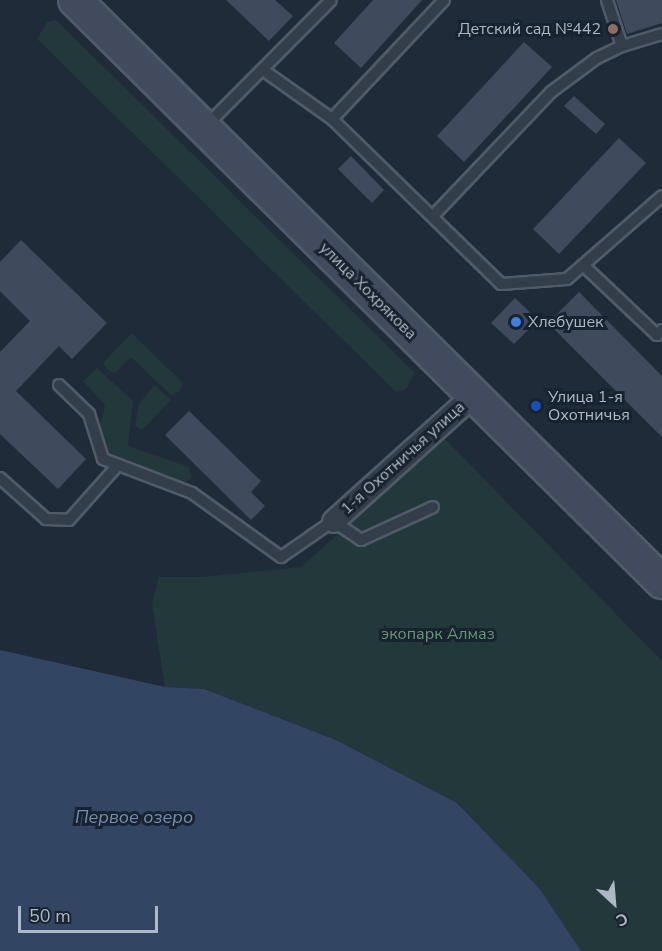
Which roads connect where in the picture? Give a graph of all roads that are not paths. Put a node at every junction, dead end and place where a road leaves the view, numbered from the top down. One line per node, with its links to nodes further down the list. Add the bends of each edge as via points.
1 (75, 0): 9 (main road, улица Хохрякова)
2 (444, 0): 8 (lane)
3 (607, 0): 6 (lane)
4 (325, 2): 7 (lane)
5 (662, 34): 6 (lane)
6 (622, 46): 11 (lane, via 597,58 551,92)
7 (263, 70): 8 (lane); 9 (lane)
8 (332, 119): 11 (lane)
9 (204, 129): 15 (main road, улица Хохрякова)
10 (662, 196): 12 (lane)
11 (433, 216): 12 (lane, via 501,284 567,279)
12 (583, 265): 13 (lane)
13 (660, 335)
14 (59, 385): 16 (lane, via 88,414 103,459)
15 (472, 394): 19 (street, 1-я Охотничья улица); 20 (main road, улица Хохрякова)
16 (118, 465): 17 (lane, via 69,520 46,519); 19 (lane, via 192,493 281,557)
17 (0, 478)
18 (433, 507): 19 (lane, via 361,540)
19 (333, 521)
20 (662, 582)

